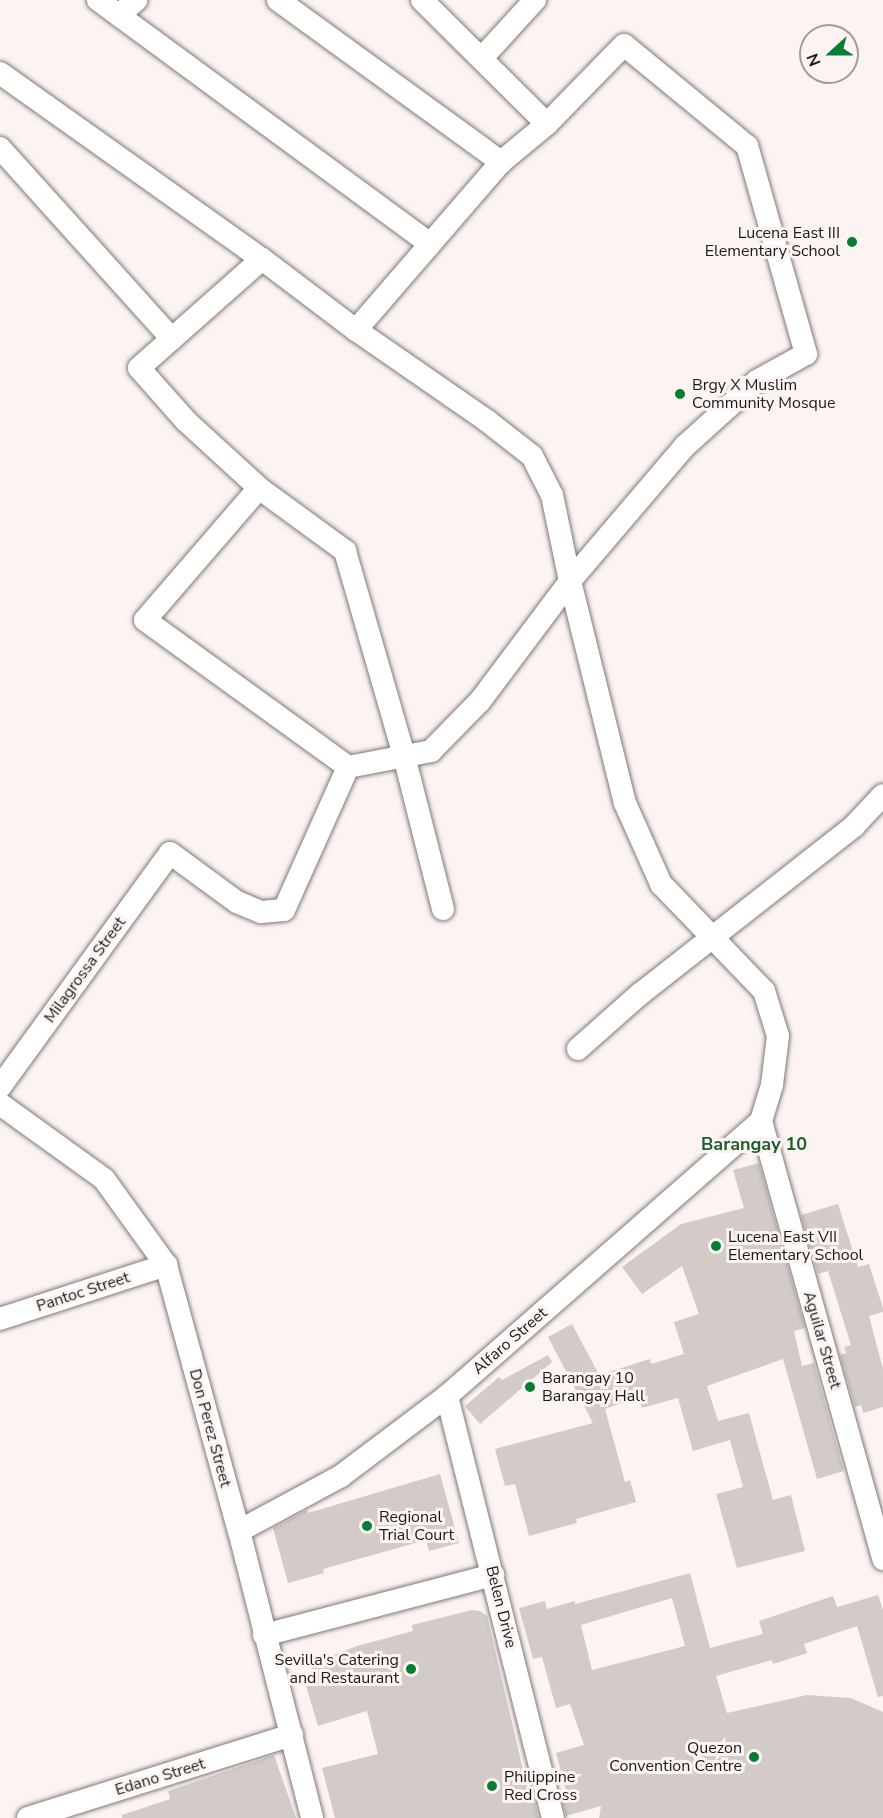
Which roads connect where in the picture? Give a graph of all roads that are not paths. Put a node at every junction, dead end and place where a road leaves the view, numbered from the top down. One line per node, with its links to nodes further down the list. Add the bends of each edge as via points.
1 (98, 0): 6 (street)
2 (136, 0): 6 (street)
3 (278, 0): 11 (street)
4 (422, 0): 7 (street)
5 (535, 0): 7 (street)
6 (119, 15): 12 (street)
7 (482, 58): 9 (street)
8 (4, 83): 13 (street)
9 (547, 123): 11 (street); 17 (street, via 624,45 747,146 806,354 757,381 685,446)
10 (0, 148): 15 (street)
11 (501, 162): 12 (street)
12 (430, 244): 14 (street)
13 (262, 259): 14 (street); 15 (street)
14 (356, 330): 17 (street, via 532,456 552,495)
15 (172, 339): 16 (street, via 139,368 186,421)
16 (259, 488): 18 (street, via 345,550); 19 (street, via 145,620)
17 (570, 581): 18 (street, via 480,700 431,751); 22 (street, via 625,803 662,884)
18 (404, 756): 19 (street); 21 (street)
19 (348, 766): 24 (street, Milagrossa Street, via 284,910 261,912 237,902 170,853)
20 (883, 795): 22 (street, via 854,826)
21 (443, 909)
22 (714, 938): 23 (street, via 640,994); 26 (street, via 764,991 778,1036 772,1084)
23 (578, 1049)
24 (0, 1087)
25 (0, 1104): 27 (street, Don Perez Street, via 104,1179)
26 (761, 1121): 29 (street, Alfaro Street); 31 (street, Aguilar Street)
27 (166, 1265): 28 (street, Pantoc Street); 30 (street, Don Perez Street)
28 (0, 1319)
29 (447, 1396): 30 (street, Alfaro Street, via 341,1476); 32 (street, Belen Drive)
30 (239, 1531): 33 (street, Don Perez Street)
31 (883, 1559)
32 (493, 1575): 33 (street); 37 (street, Belen Drive)
33 (264, 1635): 34 (street, Don Perez Street)
34 (292, 1735): 35 (street, Edano Street); 36 (street, Don Perez Street)
35 (28, 1818)
36 (312, 1818)
37 (553, 1818)

